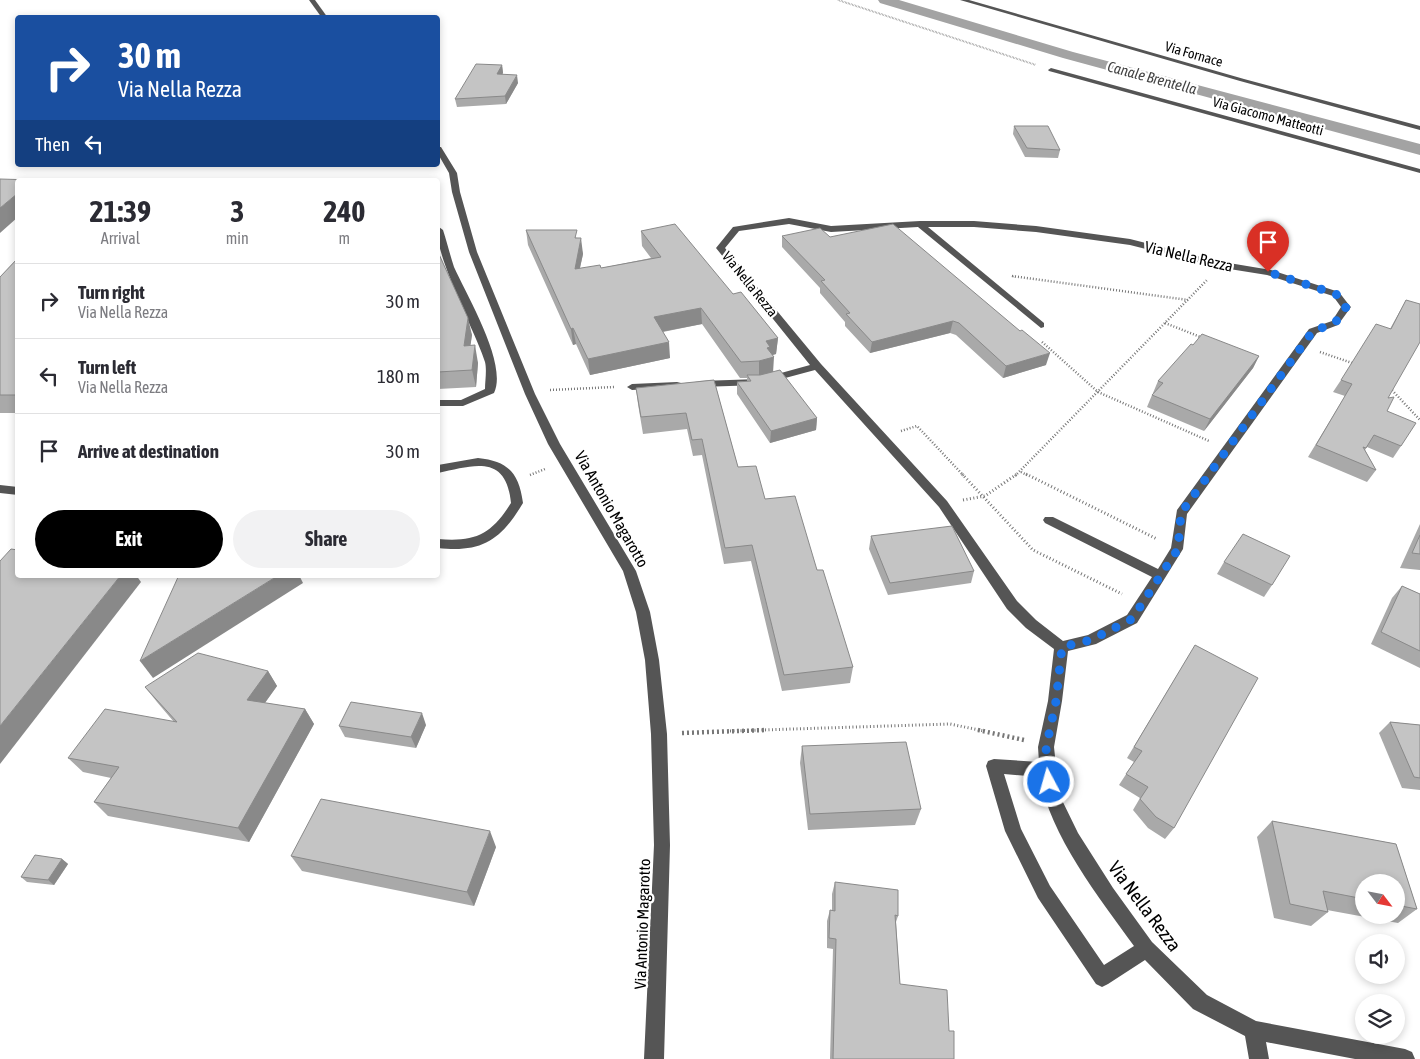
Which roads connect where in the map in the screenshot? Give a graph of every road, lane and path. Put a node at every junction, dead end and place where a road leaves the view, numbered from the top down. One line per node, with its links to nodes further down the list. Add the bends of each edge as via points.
1 (312, 0): 4 (street)
2 (838, 0): 5 (path)
3 (963, 0): 6 (street, Via Fornace)
4 (323, 15)
5 (1051, 70): 8 (street, Via Giacomo Matteotti)
6 (1420, 128)
7 (440, 152): 23 (street, Via Antonio Magarotto, via 453,173 473,252)
8 (1420, 171)
9 (920, 224): 11 (street, Via Nella Rezza, via 1036,229 1130,242); 12 (street); 19 (street, Via Nella Rezza, via 831,228 789,222 736,229 720,248)
10 (440, 230): 24 (street, via 449,265 491,365 490,391 463,403)
11 (1217, 264): 13 (path, via 1217,270); 17 (street, Via Nella Rezza, via 1268,272 1336,294 1346,307 1335,323 1313,331)
12 (977, 271): 13 (path); 15 (street)
13 (1188, 300): 14 (path)
14 (1165, 323): 16 (path); 22 (path)
15 (1041, 325): 22 (path, via 1050,333 1035,336)
16 (1212, 341)
17 (1302, 346): 18 (path); 27 (street, Via Nella Rezza)
18 (1356, 365)
19 (817, 366): 21 (street, via 759,382); 26 (street, Via Nella Rezza)
20 (1387, 385): 25 (path)
21 (632, 386): 23 (path, via 560,389)
22 (1098, 392): 27 (path); 30 (path)
23 (530, 394): 28 (street, Via Antonio Magarotto)
24 (440, 403)
25 (1420, 420)
26 (882, 437): 34 (path, via 917,426); 35 (street, Via Nella Rezza)
27 (1228, 449): 38 (street, Via Nella Rezza, via 1181,513)
28 (565, 463): 31 (path); 42 (street, Via Antonio Magarotto, via 629,571 644,612)
29 (440, 469): 31 (street, via 472,461 491,464 503,470)
30 (1021, 472): 34 (path); 38 (path)
31 (513, 481): 37 (street, via 517,503 496,533 477,544)
32 (0, 489): 33 (street)
33 (15, 491)
34 (985, 496): 35 (path); 40 (path, via 1033,550)
35 (943, 504): 41 (street, Via Nella Rezza, via 1012,605)
36 (1049, 520): 39 (street)
37 (440, 544)
38 (1178, 549): 39 (street, Via Nella Rezza)
39 (1160, 576): 40 (street, Via Nella Rezza)
40 (1143, 605): 41 (street, Via Nella Rezza, via 1132,619 1091,640)
41 (1062, 647): 44 (street, Via Nella Rezza, via 1056,701 1046,748)
42 (659, 734): 43 (path, via 950,724); 47 (street, Via Antonio Magarotto, via 662,845)
43 (1025, 741)
44 (1047, 770): 45 (street, Via Nella Rezza, via 1051,795 1072,839); 45 (street, via 994,766 1013,831 1044,892 1102,978)
45 (1146, 948): 46 (street, Via Nella Rezza, via 1200,1002)
46 (1254, 1030): 48 (street); 49 (street, Via Nella Rezza)
47 (654, 1059)
48 (1259, 1059)
49 (1405, 1059)

